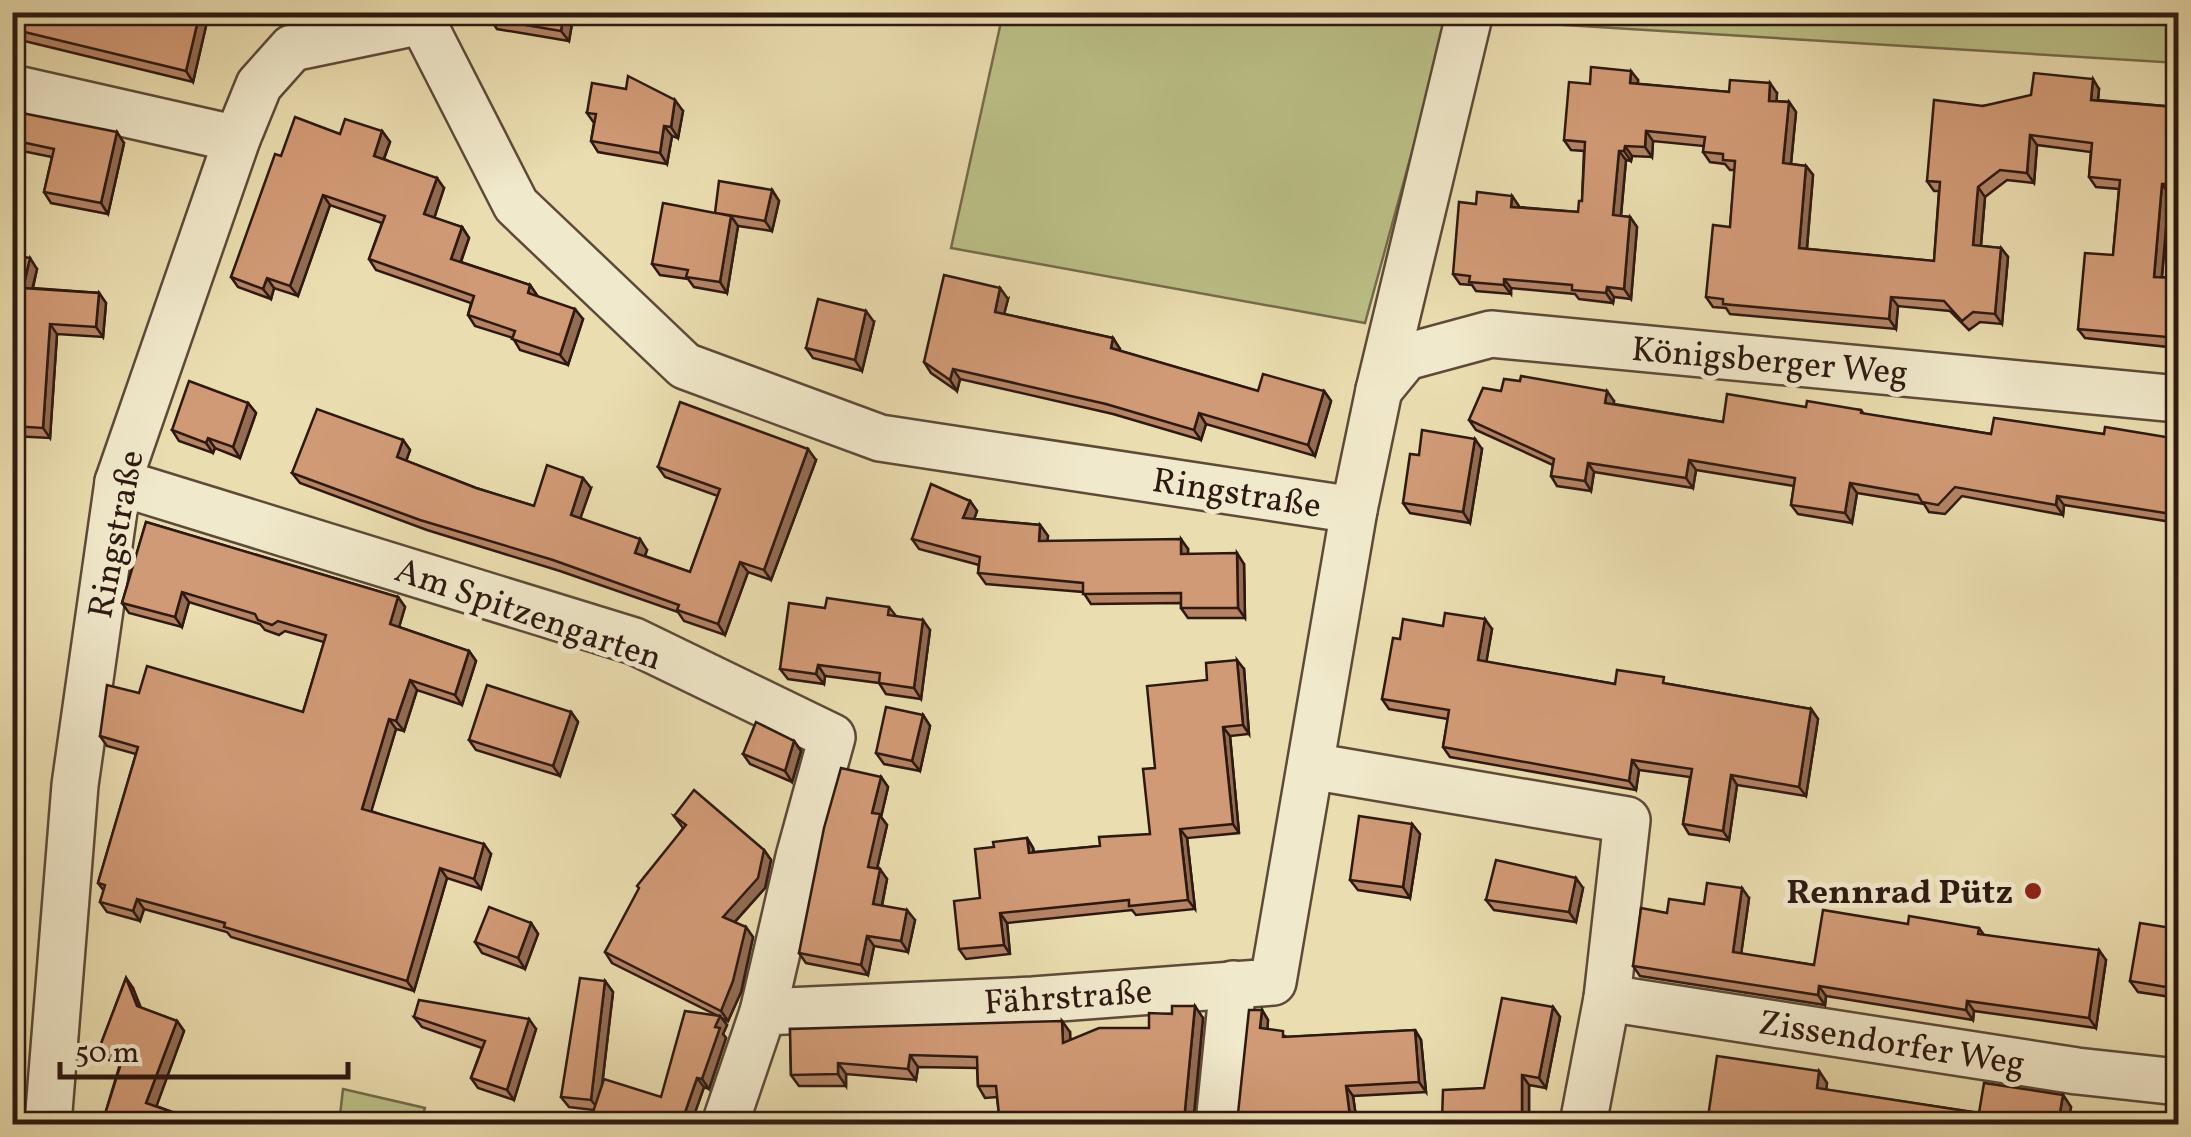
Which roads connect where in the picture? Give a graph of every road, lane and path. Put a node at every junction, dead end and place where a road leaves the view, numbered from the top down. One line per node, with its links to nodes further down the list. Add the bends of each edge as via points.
1 (1470, 12): 5 (street)
2 (421, 17): 4 (street, Ringstraße, via 292,48 260,84); 8 (street, Ringstraße, via 516,205 685,366 880,438)
3 (12, 88): 4 (street)
4 (237, 138): 7 (street, Ringstraße)
5 (1379, 390): 6 (street, Königsberger Weg, via 1406,357 1491,334); 8 (street)
6 (2178, 398)
7 (118, 482): 12 (street, Am Spitzengarten, via 634,642 832,737); 14 (street, Ringstraße, via 75,785)
8 (1354, 510): 9 (street, Ringstraße)
9 (1310, 766): 10 (street, Fährstraße, via 1274,982); 11 (street, via 1628,820)
10 (1233, 984): 12 (street, Fährstraße); 16 (street)
11 (1607, 998): 13 (street, Zissendorfer Weg); 17 (street)
12 (763, 1012): 15 (street)
13 (2178, 1082)
14 (48, 1124)
15 (725, 1124)
16 (1220, 1124)
17 (1583, 1124)

